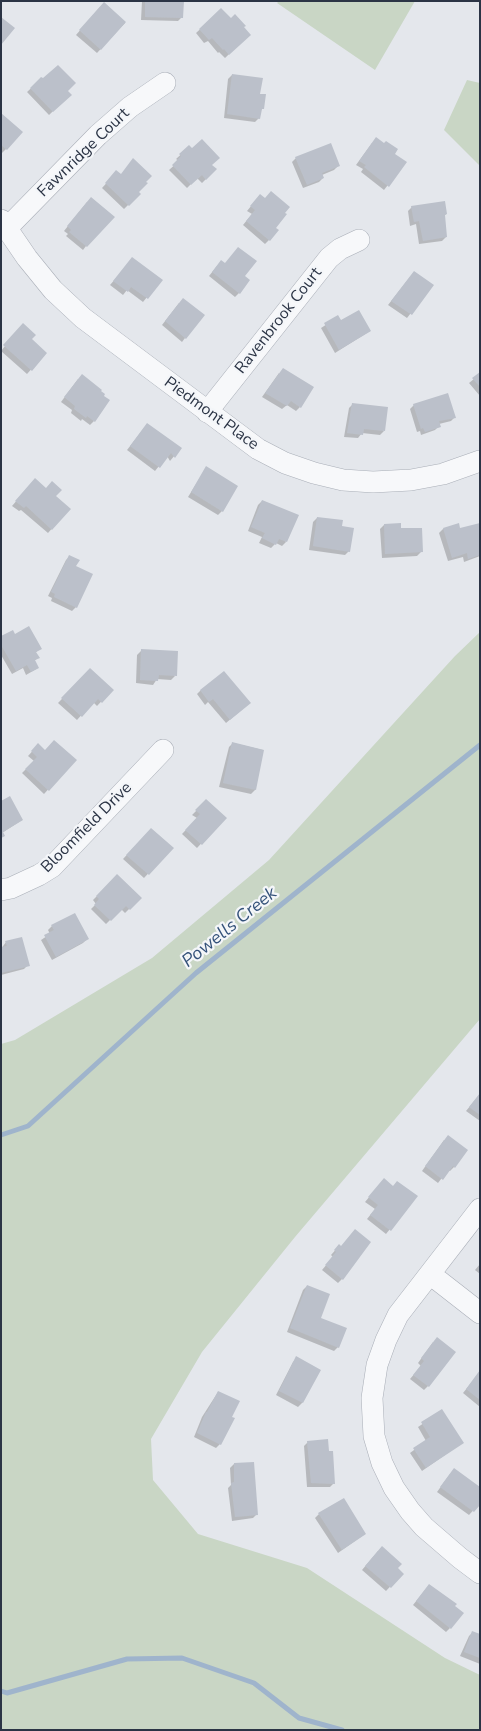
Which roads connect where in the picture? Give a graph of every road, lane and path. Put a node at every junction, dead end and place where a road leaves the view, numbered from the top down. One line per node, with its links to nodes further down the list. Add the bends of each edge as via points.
1 (165, 82): 2 (street, Fawnridge Court, via 98,135)
2 (4, 224): 4 (street, Piedmont Place, via 53,290 83,318)
3 (359, 240): 4 (street, Ravenbrook Court, via 329,258)
4 (207, 412): 5 (street, Piedmont Place, via 258,450 285,463 343,480 411,480 443,474)
5 (480, 461)
6 (163, 750): 7 (street, Bloomfield Drive, via 52,867)
7 (1, 890)
8 (480, 1209): 9 (street)
9 (430, 1274): 10 (street); 11 (street, via 398,1315 377,1365 372,1398 374,1436 394,1488 410,1511 424,1527)
10 (480, 1313)
11 (480, 1573)

